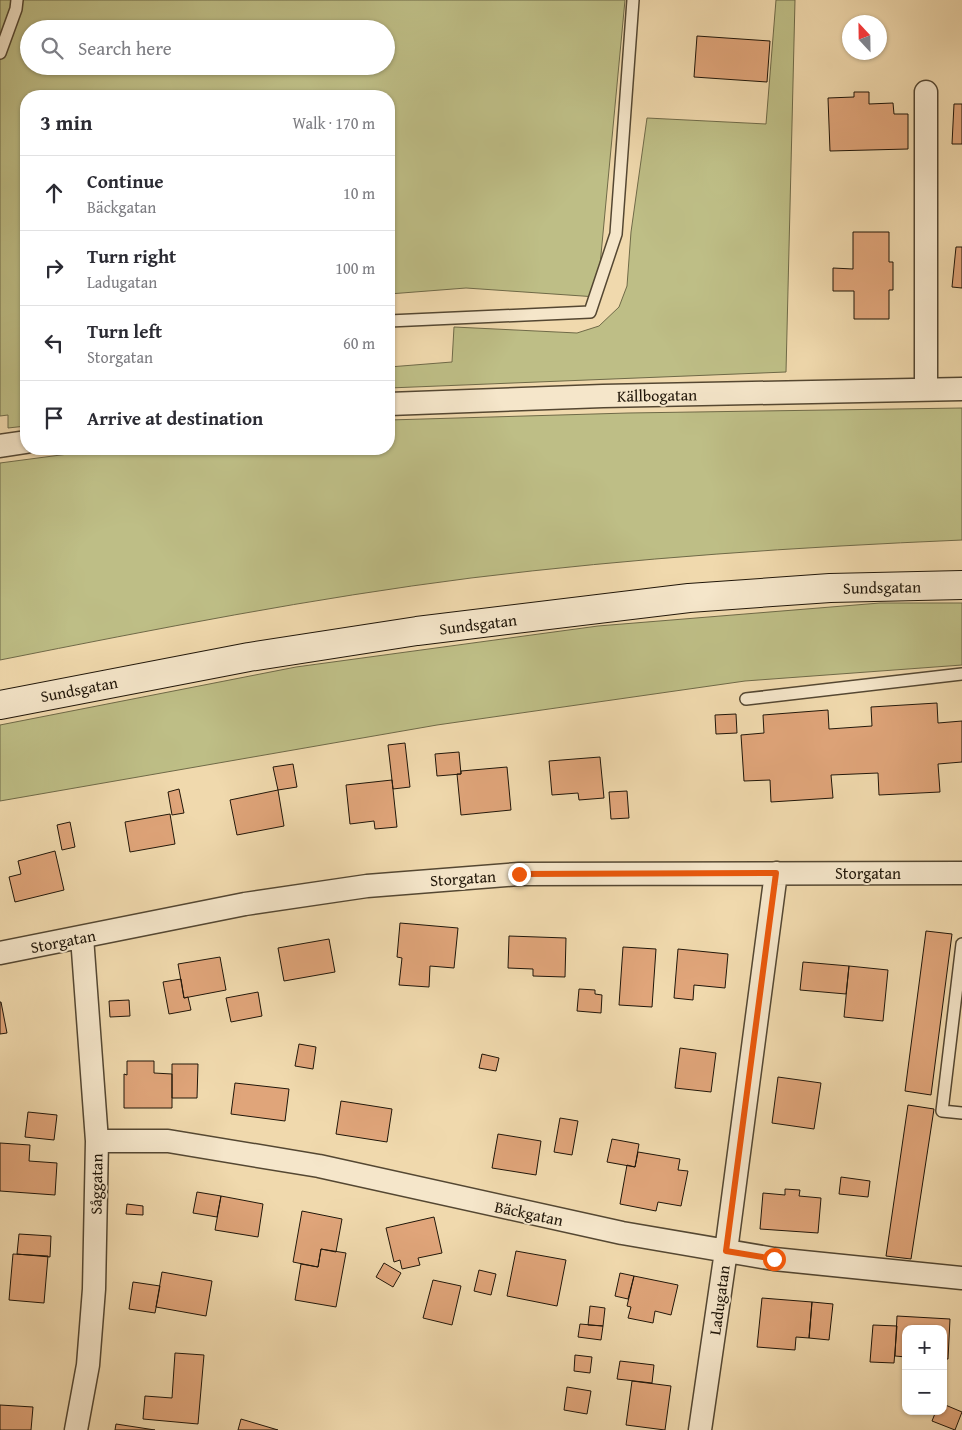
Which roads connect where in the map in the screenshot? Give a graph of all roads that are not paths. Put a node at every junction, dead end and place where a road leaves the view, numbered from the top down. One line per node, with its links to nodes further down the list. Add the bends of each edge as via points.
1 (17, 0): 3 (lane)
2 (633, 0): 5 (lane, via 616,234 590,312)
3 (0, 53)
4 (926, 92): 7 (street)
5 (395, 321)
6 (962, 388): 7 (street, Källbogatan)
7 (926, 389): 8 (street, Källbogatan)
8 (395, 404)
9 (20, 443): 10 (street)
10 (0, 446)
11 (962, 585): 14 (main road, Sundsgatan, via 830,588 689,598 427,630 249,656)
12 (962, 674): 13 (lane)
13 (746, 699)
14 (0, 705)
15 (776, 873): 16 (street, Storgatan); 17 (street, Storgatan, via 519,874 367,886 245,904); 22 (street, Ladugatan)
16 (962, 873)
17 (82, 937): 19 (street, Storgatan); 21 (street, Såggatan)
18 (962, 944): 20 (lane, via 942,1110)
19 (0, 953)
20 (962, 1113)
21 (97, 1141): 22 (street, Bäckgatan, via 168,1141 319,1166 622,1234); 24 (street, Såggatan, via 94,1289 88,1365)
22 (726, 1251): 23 (street, Bäckgatan); 25 (street, Ladugatan)
23 (962, 1278)
24 (76, 1430)
25 (700, 1430)

